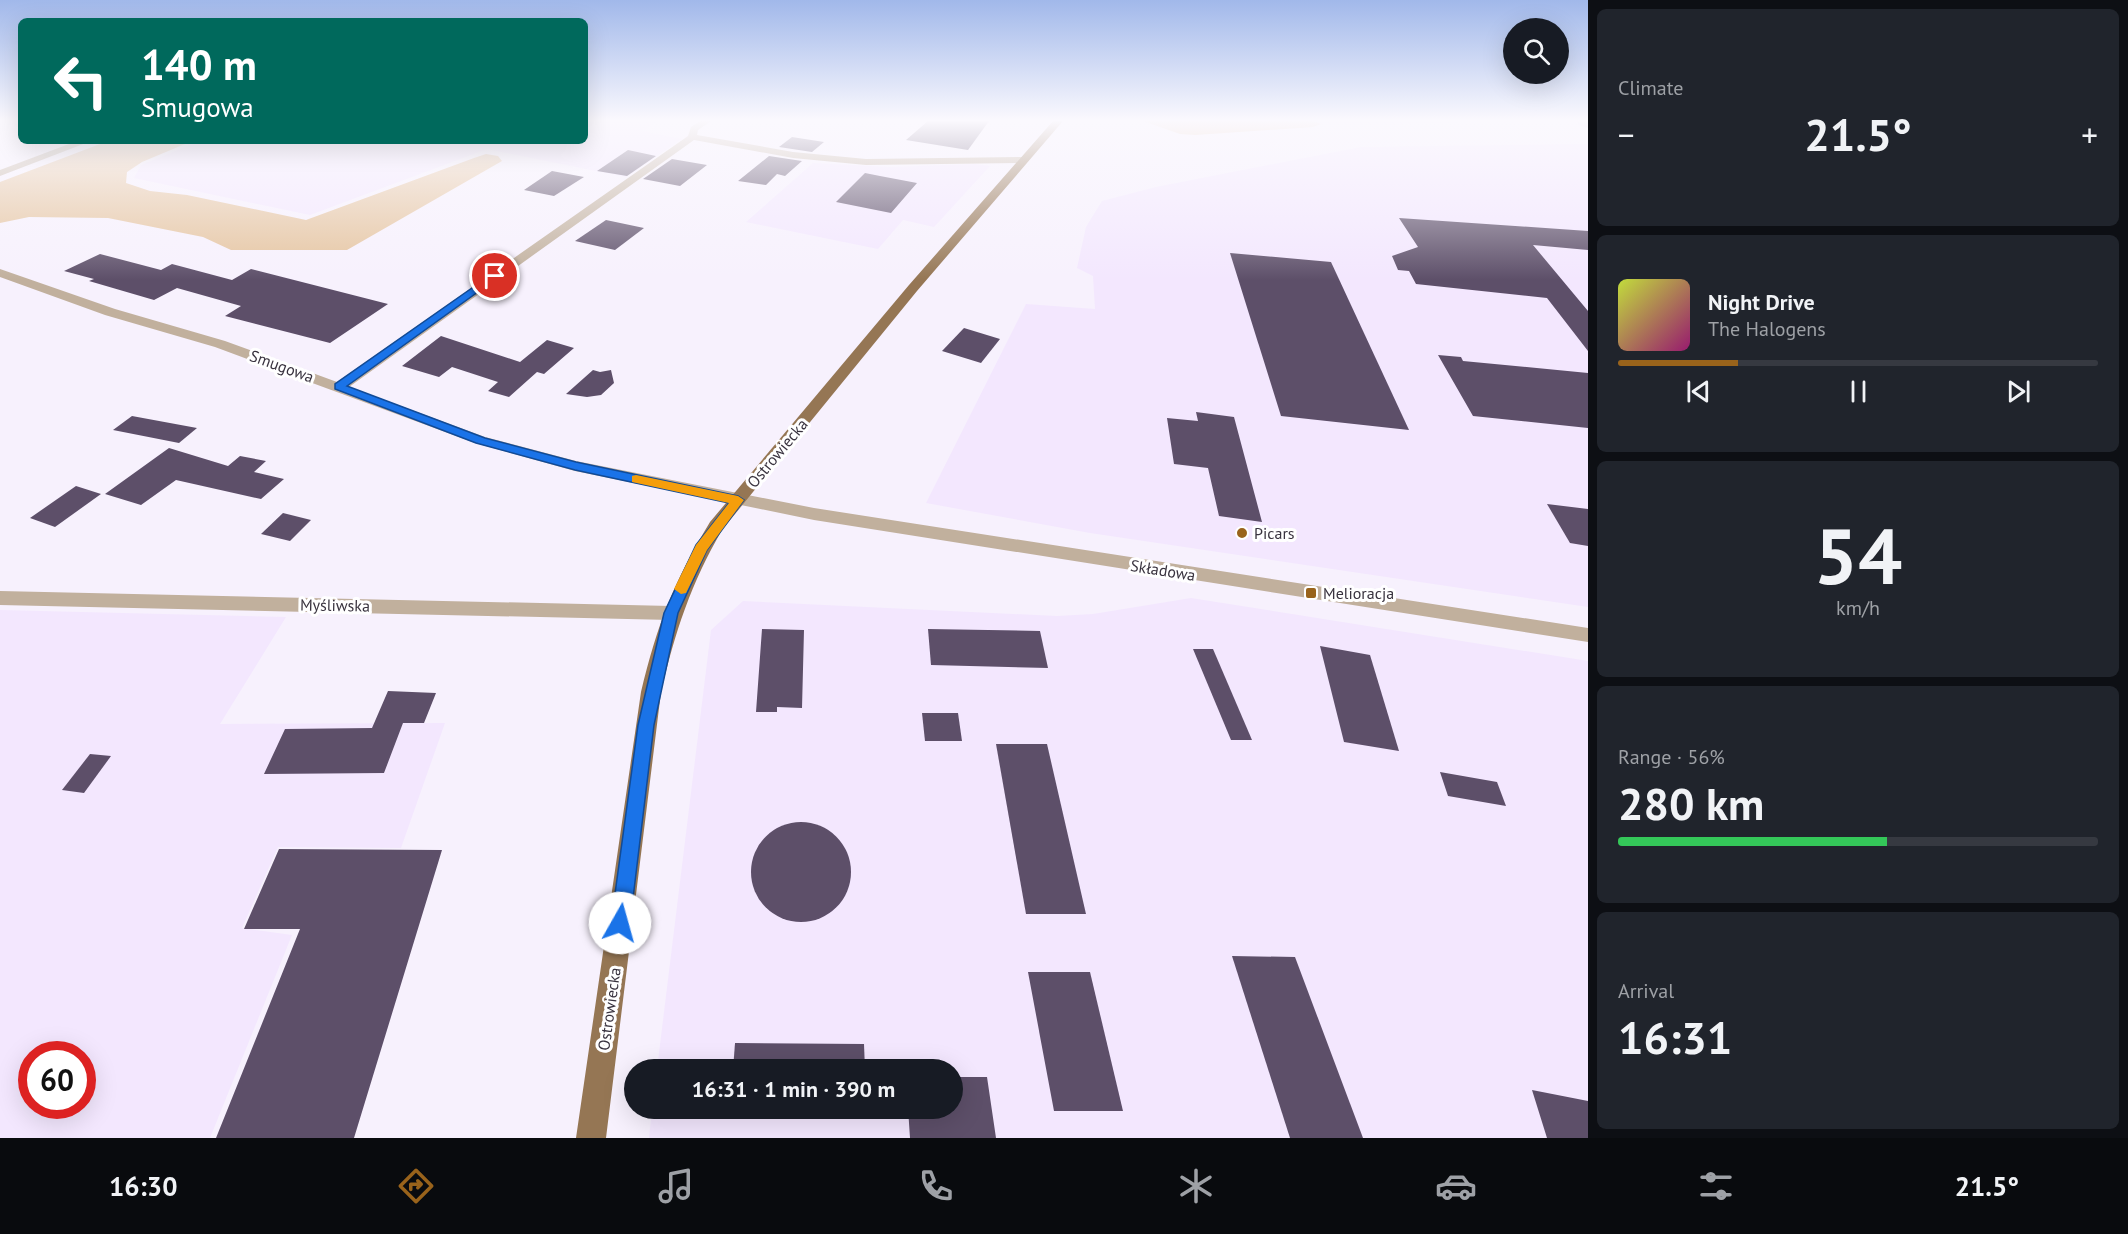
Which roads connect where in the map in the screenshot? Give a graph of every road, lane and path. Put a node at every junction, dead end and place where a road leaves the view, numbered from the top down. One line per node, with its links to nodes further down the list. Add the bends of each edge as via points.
1 (640, 174): 4 (street)
2 (1012, 174): 5 (main road, Ostrowiecka)
3 (0, 273): 4 (street, Smugowa)
4 (339, 387): 5 (street, Smugowa, via 480,440 575,466)
5 (738, 500): 7 (main road, Ostrowiecka, via 701,548); 8 (street, Składowa)
6 (0, 598): 7 (street, Myśliwska)
7 (671, 613): 9 (main road, Ostrowiecka, via 646,725)
8 (1588, 635)
9 (591, 1138)

